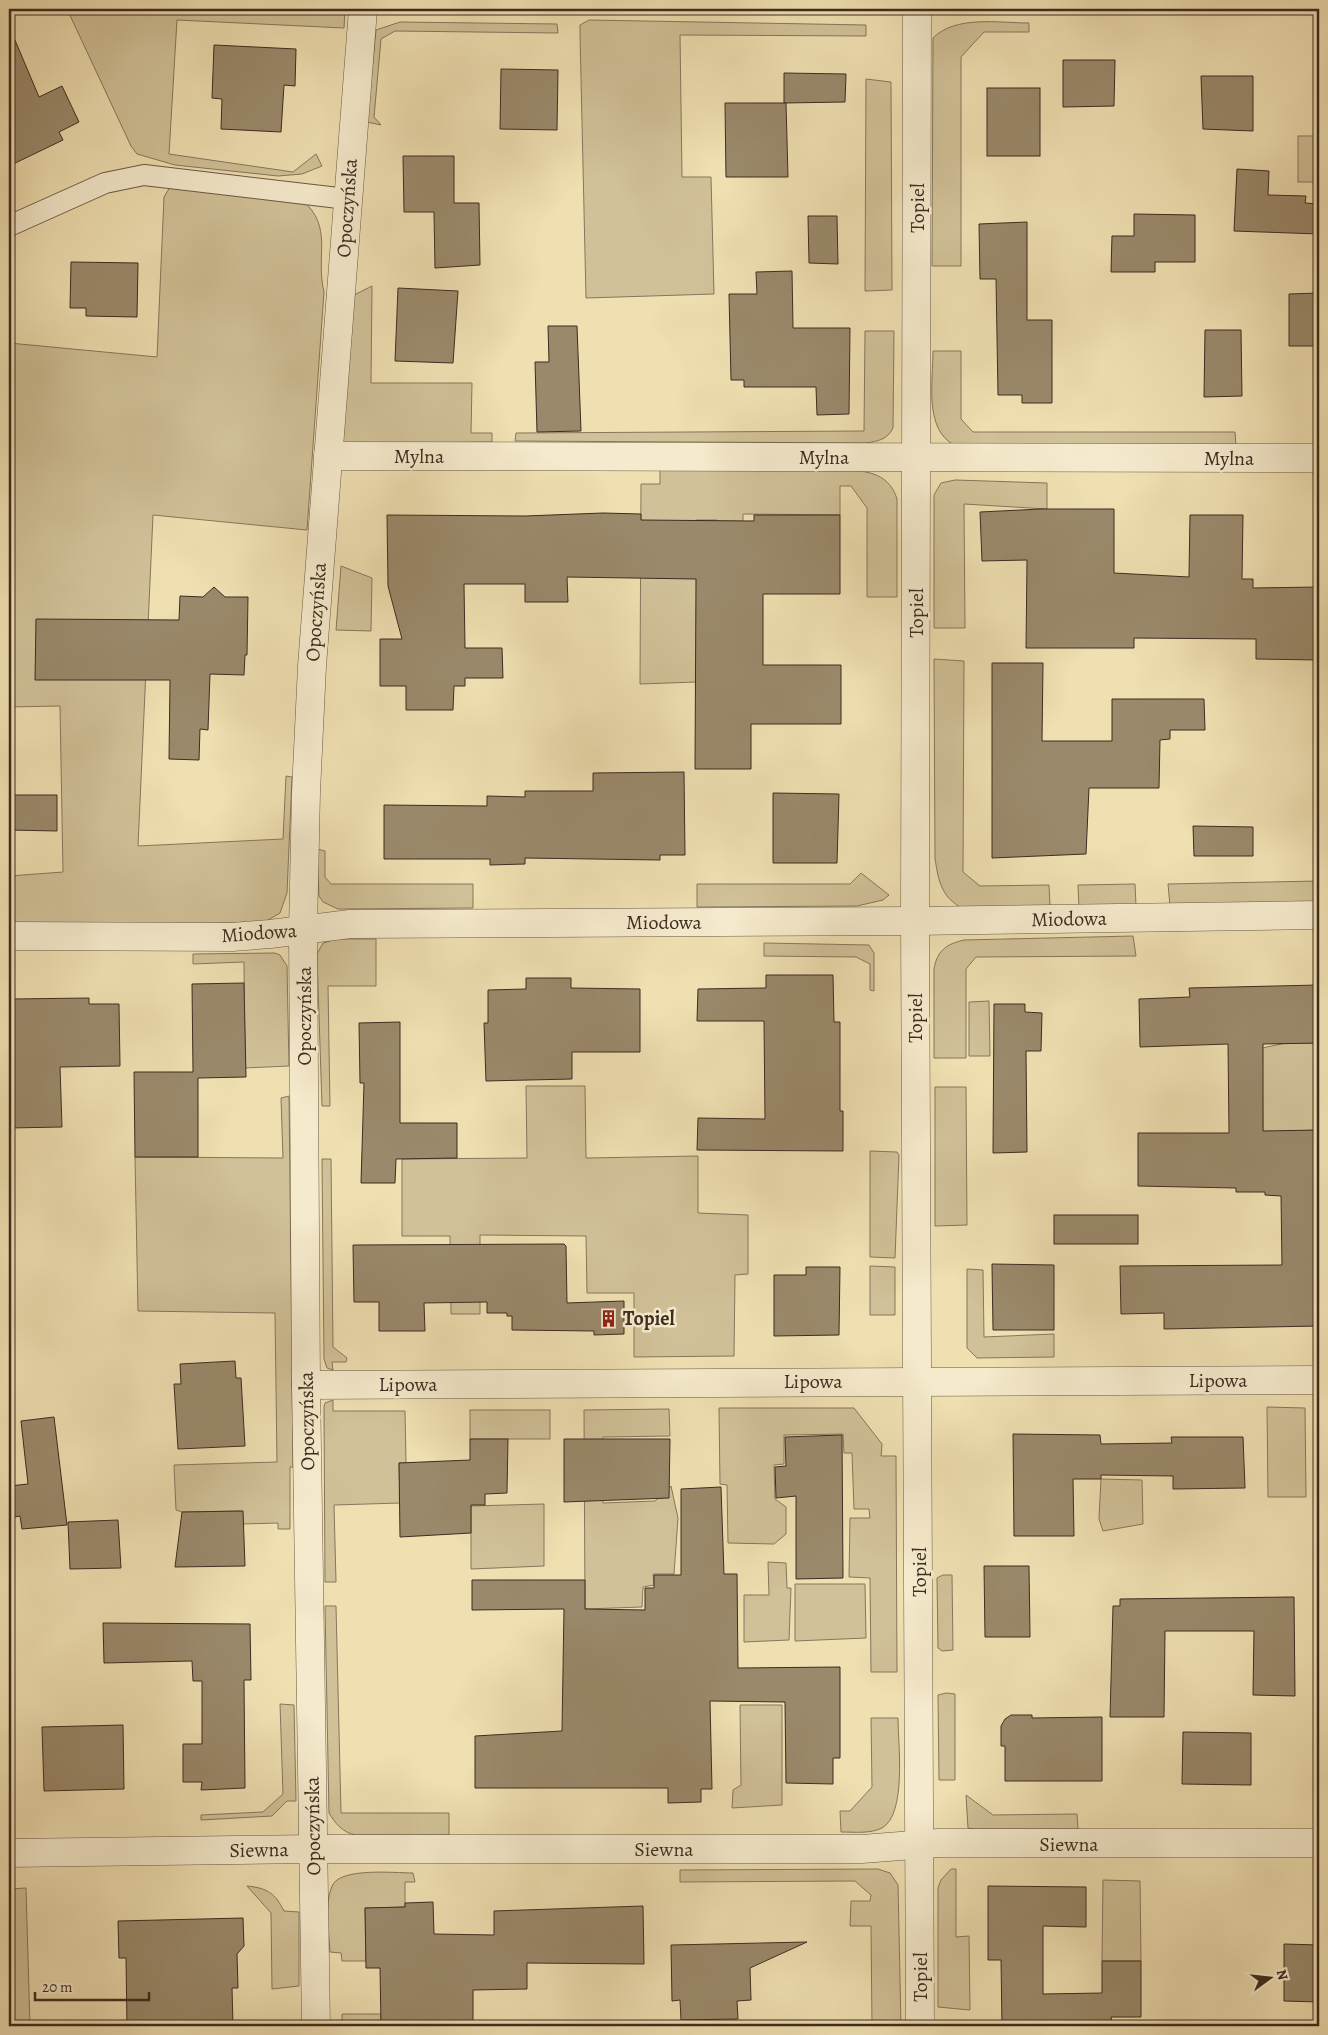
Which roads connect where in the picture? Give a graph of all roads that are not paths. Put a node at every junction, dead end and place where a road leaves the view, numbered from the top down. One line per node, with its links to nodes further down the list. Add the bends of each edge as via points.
1 (362, 9): 3 (street, Opoczyńska)
2 (917, 9): 6 (street, Topiel)
3 (347, 199): 4 (lane, via 144,175 105,183); 5 (street, Opoczyńska)
4 (9, 226)
5 (328, 456): 6 (street, Mylna); 10 (street, Opoczyńska, via 312,666)
6 (917, 457): 7 (street, Mylna); 9 (street, Topiel)
7 (1319, 458)
8 (1319, 915): 9 (street, Miodowa)
9 (915, 921): 10 (street, Miodowa, via 350,924); 12 (street, Topiel)
10 (304, 930): 11 (street, Miodowa, via 232,936); 14 (street, Opoczyńska)
11 (9, 936)
12 (917, 1380): 13 (street, Lipowa); 14 (street, Lipowa); 16 (street, Topiel)
13 (1319, 1380)
14 (306, 1384): 17 (street, Opoczyńska)
15 (1319, 1843): 16 (street, Siewna)
16 (920, 1845): 17 (street, Siewna, via 862,1849); 20 (street, Topiel)
17 (313, 1849): 18 (street, Siewna); 19 (street, Opoczyńska)
18 (9, 1853)
19 (316, 2026)
20 (920, 2026)

